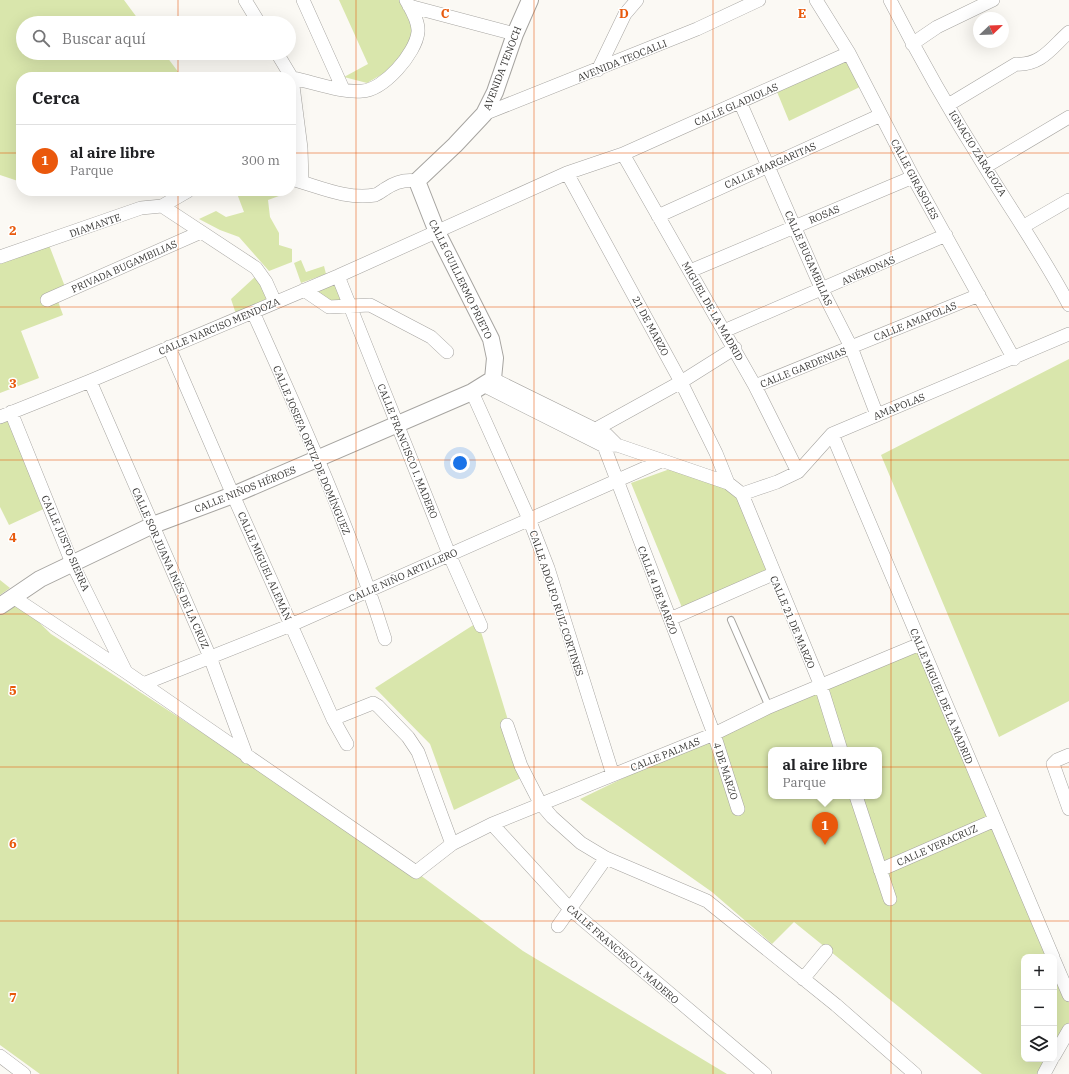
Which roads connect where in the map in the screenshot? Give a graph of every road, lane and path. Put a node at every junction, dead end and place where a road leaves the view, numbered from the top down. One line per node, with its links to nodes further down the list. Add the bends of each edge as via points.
1 (245, 0): 10 (street)
2 (303, 0): 19 (street)
3 (530, 0): 12 (street, AVENIDA TENOCH)
4 (637, 0): 16 (street, via 625,14)
5 (759, 0): 16 (street, AVENIDA TEOCALLI)
6 (816, 0): 14 (street, CALLE GIRASOLES)
7 (890, 0): 13 (street, IGNACIO ZARAGOZA)
8 (993, 0): 13 (street, via 949,21)
9 (408, 3): 12 (street); 19 (street, via 418,31 415,44 395,72 378,86 362,91)
10 (255, 16)
11 (1069, 32): 21 (street, via 1048,55 1024,65 1016,64)
12 (515, 34): 23 (street, AVENIDA TENOCH, via 495,92)
13 (912, 44): 21 (street, IGNACIO ZARAGOZA)
14 (849, 53): 20 (street, CALLE GLADIOLAS); 24 (street, CALLE GIRASOLES)
15 (281, 60): 17 (street)
16 (598, 70): 23 (street, AVENIDA TEOCALLI)
17 (288, 72)
18 (296, 79): 19 (street)
19 (343, 89)
20 (740, 102): 26 (street, CALLE GLADIOLAS); 27 (street, CALLE BUGAMBILIAS)
21 (948, 105): 28 (street, IGNACIO ZARAGOZA)
22 (296, 109): 31 (street, via 301,148)
23 (484, 114): 32 (street, AVENIDA TENOCH)
24 (881, 115): 27 (street, CALLE MARGARITAS); 30 (street, CALLE GIRASOLES)
25 (1069, 117): 28 (street)
26 (622, 154): 29 (street); 36 (street, MIGUEL DE LA MADRID)
27 (768, 166): 36 (street, CALLE MARGARITAS); 38 (street, CALLE BUGAMBILIAS)
28 (985, 167): 37 (street, IGNACIO ZARAGOZA)
29 (567, 173): 40 (street, CALLE NARCISO MENDOZA); 62 (street, 21 DE MARZO)
30 (913, 177): 38 (street, ROSAS); 41 (street, CALLE GIRASOLES)
31 (296, 180): 32 (street, via 331,192 359,196 376,195 393,184 407,180)
32 (417, 181): 40 (street, CALLE GUILLERMO PRIETO)
33 (179, 196): 35 (street, DIAMANTE)
34 (1069, 200): 37 (street)
35 (162, 206): 39 (street); 42 (street, DIAMANTE, via 141,208)
36 (658, 216): 43 (street, MIGUEL DE LA MADRID)
37 (1024, 226): 45 (street, IGNACIO ZARAGOZA)
38 (794, 227): 43 (street, ROSAS); 47 (street, CALLE BUGAMBILIAS)
39 (201, 232): 49 (street, PRIVADA BUGAMBILIAS); 50 (street, via 256,268)
40 (437, 232): 44 (street, CALLE NARCISO MENDOZA); 63 (street, CALLE GUILLERMO PRIETO, via 491,339 495,358)
41 (946, 235): 47 (street, ANÉMONAS); 48 (street, CALLE GIRASOLES)
42 (0, 257)
43 (690, 271): 54 (street, MIGUEL DE LA MADRID)
44 (338, 276): 46 (street, CALLE NARCISO MENDOZA); 51 (street, CALLE FRANCISCO I. MADERO)
45 (1065, 285): 52 (street, IGNACIO ZARAGOZA)
46 (304, 290): 50 (street, CALLE NARCISO MENDOZA); 51 (street, via 328,307)
47 (822, 290): 54 (street, ANÉMONAS); 58 (street, CALLE BUGAMBILIAS)
48 (980, 295): 58 (street, CALLE AMAPOLAS); 60 (street, CALLE GIRASOLES)
49 (46, 300)
50 (275, 302): 53 (street, CALLE NARCISO MENDOZA)
51 (350, 305): 59 (street, via 370,305 431,337); 67 (street, CALLE FRANCISCO I. MADERO)
52 (1069, 305)
53 (253, 312): 56 (street, CALLE NARCISO MENDOZA); 71 (street, CALLE JOSEFA ORTIZ DE DOMÍNGUEZ)
54 (724, 331): 57 (street, MIGUEL DE LA MADRID)
55 (1069, 334): 60 (street, AMAPOLAS)
56 (169, 347): 61 (street, CALLE NARCISO MENDOZA); 77 (street, CALLE MIGUEL ALEMÁN)
57 (735, 348): 62 (street); 64 (street, MIGUEL DE LA MADRID)
58 (851, 348): 64 (street, CALLE GARDENIAS); 66 (street, CALLE BUGAMBILIAS)
59 (447, 352)
60 (1014, 359): 66 (street, AMAPOLAS)
61 (90, 381): 65 (street, CALLE NARCISO MENDOZA); 79 (street, CALLE SOR JUANA INÉS DE LA CRUZ)
62 (681, 382): 68 (street); 75 (street, 21 DE MARZO)
63 (483, 385): 67 (street, CALLE NIÑOS HÉROES); 68 (street); 70 (street); 78 (street, CALLE ADOLFO RUIZ CORTINES)
64 (755, 386): 73 (street, MIGUEL DE LA MADRID)
65 (5, 415): 81 (street, CALLE JUSTO SIERRA)
66 (876, 415): 69 (street, AMAPOLAS)
67 (398, 424): 71 (street, CALLE NIÑOS HÉROES); 80 (street, CALLE FRANCISCO I. MADERO)
68 (596, 429): 70 (street, via 607,435)
69 (832, 434): 73 (street, AMAPOLAS); 90 (street, CALLE MIGUEL DE LA MADRID)
70 (610, 445): 72 (street); 74 (street, CALLE 4 DE MARZO)
71 (318, 458): 77 (street, CALLE NIÑOS HÉROES); 83 (street, CALLE JOSEFA ORTIZ DE DOMÍNGUEZ)
72 (661, 462): 74 (street, CALLE NIÑO ARTILLERO); 75 (street)
73 (798, 472): 76 (street, AMAPOLAS)
74 (617, 482): 78 (street, CALLE NIÑO ARTILLERO); 85 (street, CALLE 4 DE MARZO)
75 (728, 483): 76 (street)
76 (742, 494): 82 (street, CALLE 21 DE MARZO)
77 (233, 495): 79 (street, CALLE NIÑOS HÉROES); 87 (street, CALLE MIGUEL ALEMÁN)
78 (529, 520): 80 (street, CALLE NIÑO ARTILLERO); 103 (street, CALLE ADOLFO RUIZ CORTINES, via 548,568)
79 (153, 525): 81 (street, CALLE NIÑOS HÉROES); 91 (street, CALLE SOR JUANA INÉS DE LA CRUZ)
80 (449, 554): 83 (street, CALLE NIÑO ARTILLERO); 88 (street, CALLE FRANCISCO I. MADERO)
81 (72, 563): 84 (street, CALLE NIÑOS HÉROES, via 40,579); 92 (street, CALLE JUSTO SIERRA)
82 (773, 574): 85 (street); 94 (street, CALLE 21 DE MARZO)
83 (370, 589): 87 (street, CALLE NIÑO ARTILLERO); 89 (street, CALLE JOSEFA ORTIZ DE DOMÍNGUEZ)
84 (7, 601): 92 (street)
85 (670, 619): 98 (street, CALLE 4 DE MARZO)
86 (731, 620): 95 (lane)
87 (291, 625): 91 (street, CALLE NIÑO ARTILLERO); 96 (street, CALLE MIGUEL ALEMÁN)
88 (480, 626)
89 (385, 639)
90 (920, 644): 94 (street, CALLE PALMAS); 108 (street, CALLE MIGUEL DE LA MADRID)
91 (210, 657): 93 (street, CALLE NIÑO ARTILLERO); 102 (street, CALLE SOR JUANA INÉS DE LA CRUZ)
92 (126, 672): 93 (street)
93 (142, 684): 102 (street)
94 (821, 686): 95 (street, CALLE PALMAS); 100 (street, CALLE 21 DE MARZO)
95 (769, 707): 98 (street, CALLE PALMAS)
96 (333, 719): 99 (street, CALLE MIGUEL ALEMÁN); 110 (street, via 373,703 408,737 418,752)
97 (507, 725): 105 (street, via 521,766)
98 (714, 734): 103 (street, CALLE PALMAS); 106 (street, 4 DE MARZO)
99 (347, 744)
100 (840, 747)
101 (1069, 755): 107 (street, via 1053,764)
102 (247, 757): 110 (street, CALLE PALMAS, via 416,872)
103 (613, 775): 105 (street, CALLE PALMAS)
104 (857, 799): 112 (street)
105 (540, 803): 109 (street, CALLE PALMAS); 111 (street, via 581,843)
106 (738, 809)
107 (1069, 809)
108 (995, 820): 112 (street, CALLE VERACRUZ); 117 (street, CALLE MIGUEL DE LA MADRID)
109 (492, 824): 110 (street, CALLE PALMAS); 114 (street, CALLE FRANCISCO I. MADERO)
110 (452, 844)
111 (606, 858): 114 (street); 119 (street, via 707,901)
112 (880, 870): 113 (street)
113 (890, 899)
114 (570, 909): 115 (street); 125 (street, CALLE FRANCISCO I. MADERO)
115 (558, 926)
116 (826, 951): 119 (street)
117 (1052, 954)
118 (1057, 967): 120 (street)
119 (803, 979): 126 (street)
120 (1069, 995)
121 (1069, 1030): 123 (street)
122 (0, 1056): 124 (street)
123 (1051, 1066)
124 (24, 1074)
125 (765, 1074)
126 (916, 1074)

